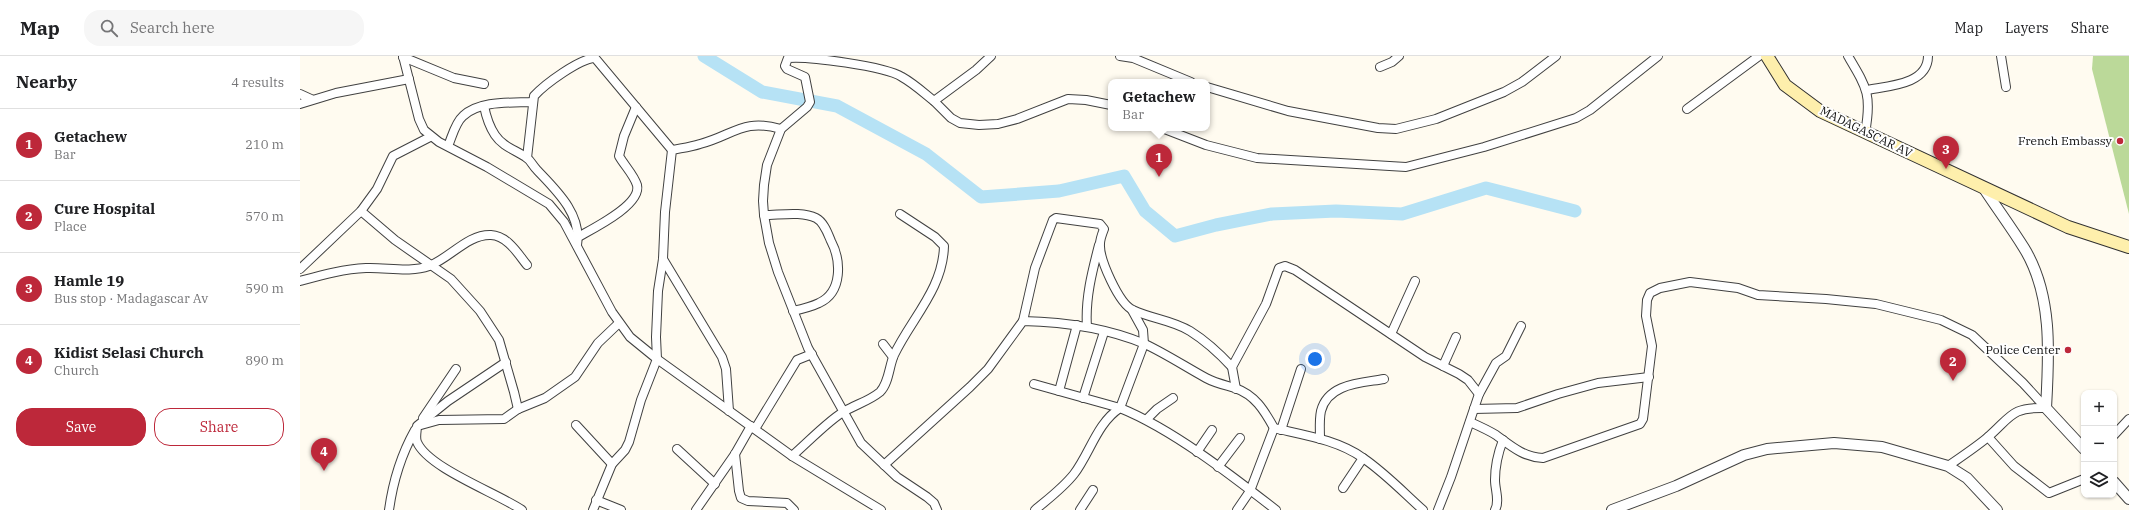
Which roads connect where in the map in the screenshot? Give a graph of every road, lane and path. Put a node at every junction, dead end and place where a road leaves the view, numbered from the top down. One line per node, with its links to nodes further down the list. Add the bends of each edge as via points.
1 (403, 56): 14 (street); 15 (street, via 454,78)
2 (991, 56): 21 (street)
3 (1120, 56): 13 (street, via 1133,58)
4 (1399, 56): 12 (street)
5 (1556, 56): 17 (street, via 1522,82 1504,92 1436,118 1396,129 1288,111)
6 (1658, 56): 29 (street, via 1590,110 1576,118 1406,167 1257,158 1206,145)
7 (1759, 56): 27 (street)
8 (1767, 56): 30 (main road, MADAGASCAR AV, via 1785,85 1820,111)
9 (1848, 56): 18 (street)
10 (1928, 56): 18 (street, via 1924,69 1908,82)
11 (2001, 56): 16 (street)
12 (1380, 67)
13 (1183, 79)
14 (409, 80): 20 (street); 31 (street, via 419,118)
15 (484, 84)
16 (2006, 87)
17 (1210, 88)
18 (1867, 90): 30 (street, via 1870,110)
19 (300, 94): 20 (street)
20 (311, 99): 23 (street)
21 (934, 101): 24 (street, via 960,123 979,125 1017,119 1068,99); 28 (street, via 902,76 884,69 816,58 788,58 785,66 787,69 805,77 810,102)
22 (532, 102): 25 (street); 26 (street, via 539,91 589,58 595,58); 34 (street)
23 (300, 104)
24 (1108, 105)
25 (484, 106): 32 (street, via 463,116 454,129); 34 (street, via 487,120 495,136 510,150)
26 (636, 107): 33 (street); 39 (street, via 619,156 637,185 637,192 620,213)
27 (1687, 109)
28 (781, 129): 33 (street, via 767,125 742,127 700,145); 38 (street, via 767,165)
29 (1171, 131)
30 (1865, 133): 35 (main road, MADAGASCAR AV)
31 (430, 137): 32 (street); 36 (street, via 393,156 377,189)
32 (448, 146): 40 (street, via 549,204 564,222)
33 (672, 150): 43 (street)
34 (527, 158): 39 (street, via 558,191 569,208)
35 (1982, 186): 42 (main road, MADAGASCAR AV, via 2068,227); 78 (street, via 2024,248 2038,282 2046,314 2049,361)
36 (361, 211): 45 (street); 46 (street)
37 (900, 214): 62 (street, via 935,237 944,249 935,286)
38 (764, 215): 50 (street, via 769,243); 50 (street, via 806,215 816,218 821,222 837,251 839,271 830,294 819,303)
39 (578, 237): 40 (street)
40 (577, 245): 52 (street)
41 (1100, 245): 49 (street, via 1112,287); 51 (street, via 1104,229 1100,224 1056,218 1053,220 1036,268); 55 (street, via 1090,278)
42 (2129, 247)
43 (663, 260): 63 (street, via 658,291); 81 (street, via 722,357 726,369)
44 (527, 265): 45 (street, via 506,240 490,235 456,249)
45 (430, 266): 47 (street, via 412,269 366,268); 64 (street, via 451,279 480,311 499,340)
46 (300, 269)
47 (300, 280)
48 (1415, 281): 57 (street)
49 (1132, 310): 60 (street, via 1143,330); 66 (street, via 1170,321 1190,331)
50 (793, 311): 61 (street)
51 (1023, 321): 53 (street); 103 (street, via 988,369)
52 (619, 323): 63 (street, via 630,337); 80 (street, via 598,343 575,377 545,398)
53 (1077, 324): 55 (street); 73 (street)
54 (1521, 326): 74 (street, via 1506,356 1496,363)
55 (1087, 327): 56 (street)
56 (1104, 332): 60 (street); 75 (street)
57 (1391, 334): 65 (street); 66 (street, via 1334,295 1285,266 1278,268 1266,304)
58 (1456, 337): 65 (street)
59 (883, 344): 62 (street)
60 (1144, 344): 72 (street, via 1207,378); 77 (street)
61 (812, 354): 82 (street); 88 (street, via 797,360)
62 (893, 357): 82 (street, via 881,391 859,406)
63 (657, 359): 81 (street); 102 (street, via 641,400 629,442)
64 (506, 362): 80 (street); 87 (street, via 448,401)
65 (1443, 366): 74 (street, via 1468,380)
66 (1232, 367): 72 (street)
67 (456, 369): 87 (street)
68 (1301, 369): 89 (street)
69 (1649, 377): 78 (street, via 1652,346 1646,316 1650,293 1660,288 1690,282 1738,288 1758,295 1876,304 1941,320 1972,335); 79 (street, via 1598,383 1516,408); 95 (street, via 1643,419 1640,424 1543,458 1532,458)
70 (1384, 378): 94 (street, via 1338,389 1328,397 1321,412)
71 (1034, 384): 73 (street)
72 (1236, 389): 89 (street, via 1261,405)
73 (1059, 391): 75 (street)
74 (1478, 394): 79 (street)
75 (1083, 398): 77 (street)
76 (1173, 398): 83 (street)
77 (1120, 408): 83 (street); 122 (street, via 1110,414 1075,473 1062,488)
78 (2046, 408): 92 (street, via 2028,407 2014,412); 96 (street)
79 (1474, 409): 85 (street)
80 (518, 410): 87 (street, via 504,419 440,420)
81 (729, 411): 88 (street)
82 (844, 411): 100 (street); 103 (street, via 861,443)
83 (1147, 419): 98 (street)
84 (2129, 419): 91 (street)
85 (1470, 422): 95 (street); 127 (street)
86 (576, 425): 102 (street)
87 (417, 426): 114 (street, via 405,448 392,488); 115 (street, via 418,443 440,464)
88 (753, 427): 99 (street); 100 (street)
89 (1278, 429): 94 (street); 111 (street)
90 (1212, 430): 98 (street)
91 (2117, 432)
92 (1988, 437): 104 (street); 106 (street, via 2014,466 2049,493)
93 (1240, 438): 105 (street)
94 (1320, 439): 101 (street)
95 (1503, 440): 128 (street, via 1496,467 1495,490 1498,501)
96 (2081, 446)
97 (678, 449): 107 (street)
98 (1197, 452): 105 (street)
99 (735, 454): 107 (street); 119 (street, via 741,498 748,501 787,503)
100 (792, 456): 120 (street)
101 (1363, 458): 109 (street); 126 (street)
102 (612, 464): 113 (street)
103 (884, 465): 121 (street, via 927,497)
104 (1948, 466): 129 (street, via 1882,447 1834,443 1767,449 1744,454 1676,486); 130 (street, via 1967,478)
105 (1218, 467): 111 (street)
106 (2081, 480)
107 (715, 484): 118 (street)
108 (2117, 485): 112 (street)
109 (1343, 488)
110 (1093, 490): 123 (street)
111 (1250, 491): 124 (street); 125 (street)
112 (2129, 499)
113 (596, 500): 116 (street); 117 (street)
114 (389, 510)
115 (522, 510)
116 (593, 510)
117 (621, 510)
118 (696, 510)
119 (794, 510)
120 (882, 510)
121 (937, 510)
122 (1035, 510)
123 (1080, 510)
124 (1237, 510)
125 (1276, 510)
126 (1423, 510)
127 (1438, 510)
128 (1495, 510)
129 (1612, 510)
130 (1997, 510)

